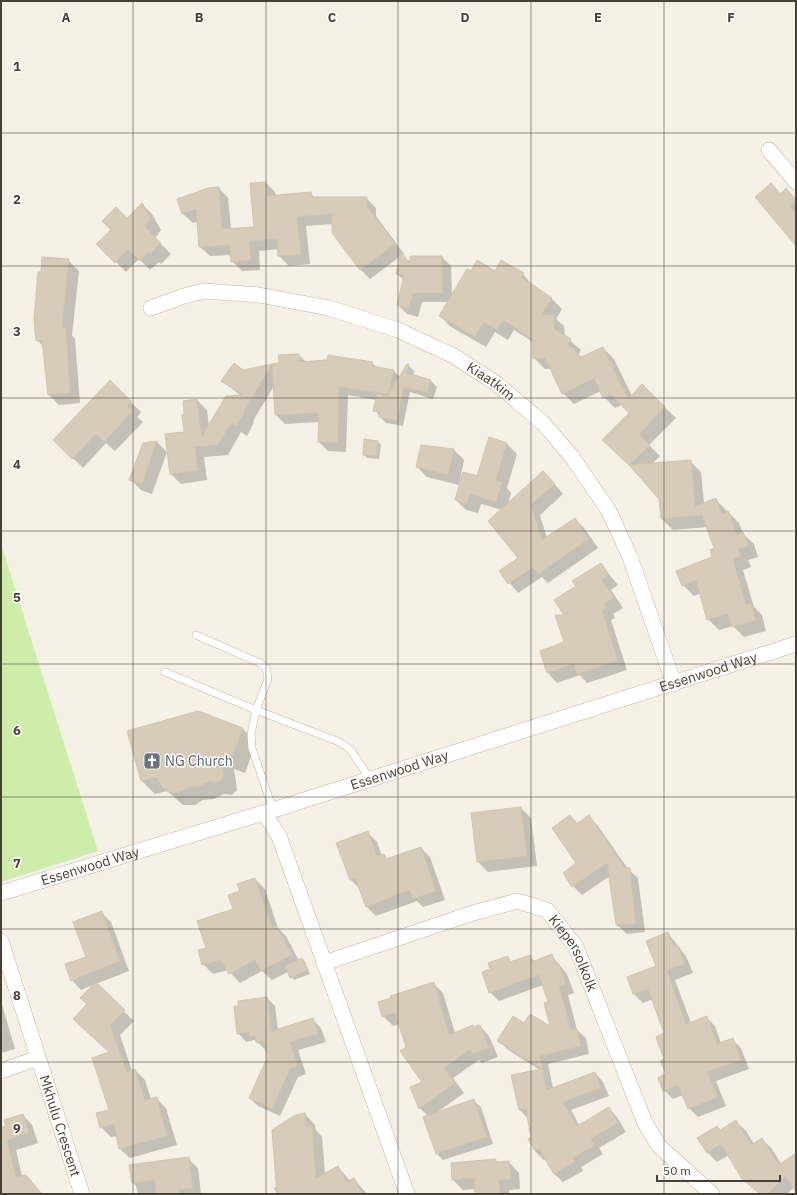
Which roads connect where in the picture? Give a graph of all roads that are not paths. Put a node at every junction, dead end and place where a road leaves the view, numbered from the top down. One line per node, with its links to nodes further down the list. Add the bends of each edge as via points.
1 (769, 150): 2 (street)
2 (793, 172)
3 (151, 308): 7 (street, Kiaatkim, via 204,291 259,295 329,308 398,330 454,356 497,384 543,423 572,457 609,511 630,557)
4 (196, 635): 8 (lane, via 266,668 268,679)
5 (796, 644): 7 (street, Essenwood Way)
6 (165, 672): 8 (lane)
7 (674, 684): 9 (street, Essenwood Way)
8 (256, 710): 9 (lane, via 337,741 350,749); 10 (lane, via 251,734 252,748)
9 (370, 779): 10 (street, Essenwood Way)
10 (268, 812): 11 (street, Essenwood Way); 13 (street)
11 (1, 893)
12 (1, 941): 14 (street, Mkhulu Crescent)
13 (324, 962): 17 (street); 18 (street, Kiepersolkolk, via 517,901 547,910 576,947 645,1124 659,1146)
14 (38, 1058): 15 (street, Mkhulu Crescent); 16 (street, Mkhulu Crescent)
15 (1, 1071)
16 (82, 1194)
17 (407, 1194)
18 (712, 1194)

